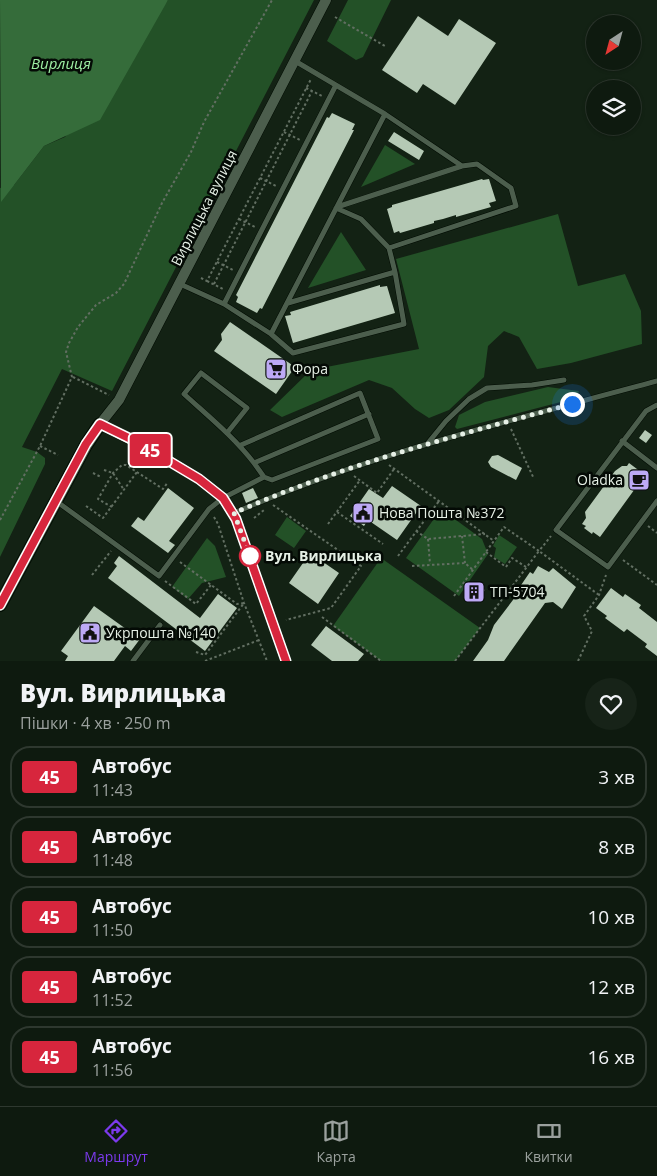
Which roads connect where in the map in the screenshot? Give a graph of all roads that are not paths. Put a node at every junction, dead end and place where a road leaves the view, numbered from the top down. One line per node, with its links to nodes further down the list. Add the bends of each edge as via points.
1 (326, 0): 2 (street, Вирлицька вулиця)
2 (295, 61): 3 (lane); 9 (street, Вирлицька вулиця)
3 (336, 85): 4 (lane); 11 (lane)
4 (385, 114): 5 (lane); 6 (lane)
5 (462, 166): 6 (lane); 7 (lane, via 476,164 511,188 516,206)
6 (336, 208): 7 (lane, via 362,219); 10 (lane)
7 (389, 248): 8 (lane)
8 (395, 272): 10 (lane); 12 (lane, via 404,324 293,353)
9 (180, 284): 11 (lane); 17 (street, Вирлицька вулиця, via 119,400)
10 (288, 303): 12 (lane)
11 (224, 304): 12 (lane)
12 (271, 334)
13 (564, 380): 20 (lane, via 532,386 488,388 446,421)
14 (657, 381): 20 (lane)
15 (657, 405): 19 (lane, via 646,412)
16 (369, 414): 21 (lane, via 360,393); 22 (lane); 24 (lane, via 378,439 272,480)
17 (100, 424): 25 (street, via 199,479); 26 (street)
18 (227, 433): 18 (lane, via 184,394 201,373 247,408); 21 (lane)
19 (622, 441): 23 (lane); 27 (lane, via 556,530 608,567)
20 (428, 443): 28 (lane)
21 (241, 445): 22 (lane)
22 (254, 462): 24 (lane)
23 (657, 468)
24 (264, 477): 25 (lane)
25 (223, 498): 26 (lane, via 209,508 159,576); 28 (street)
26 (56, 501): 29 (street)
27 (657, 501)
28 (234, 513): 32 (street)
29 (0, 605)
30 (160, 626): 31 (lane)
31 (133, 661)
32 (286, 661)

